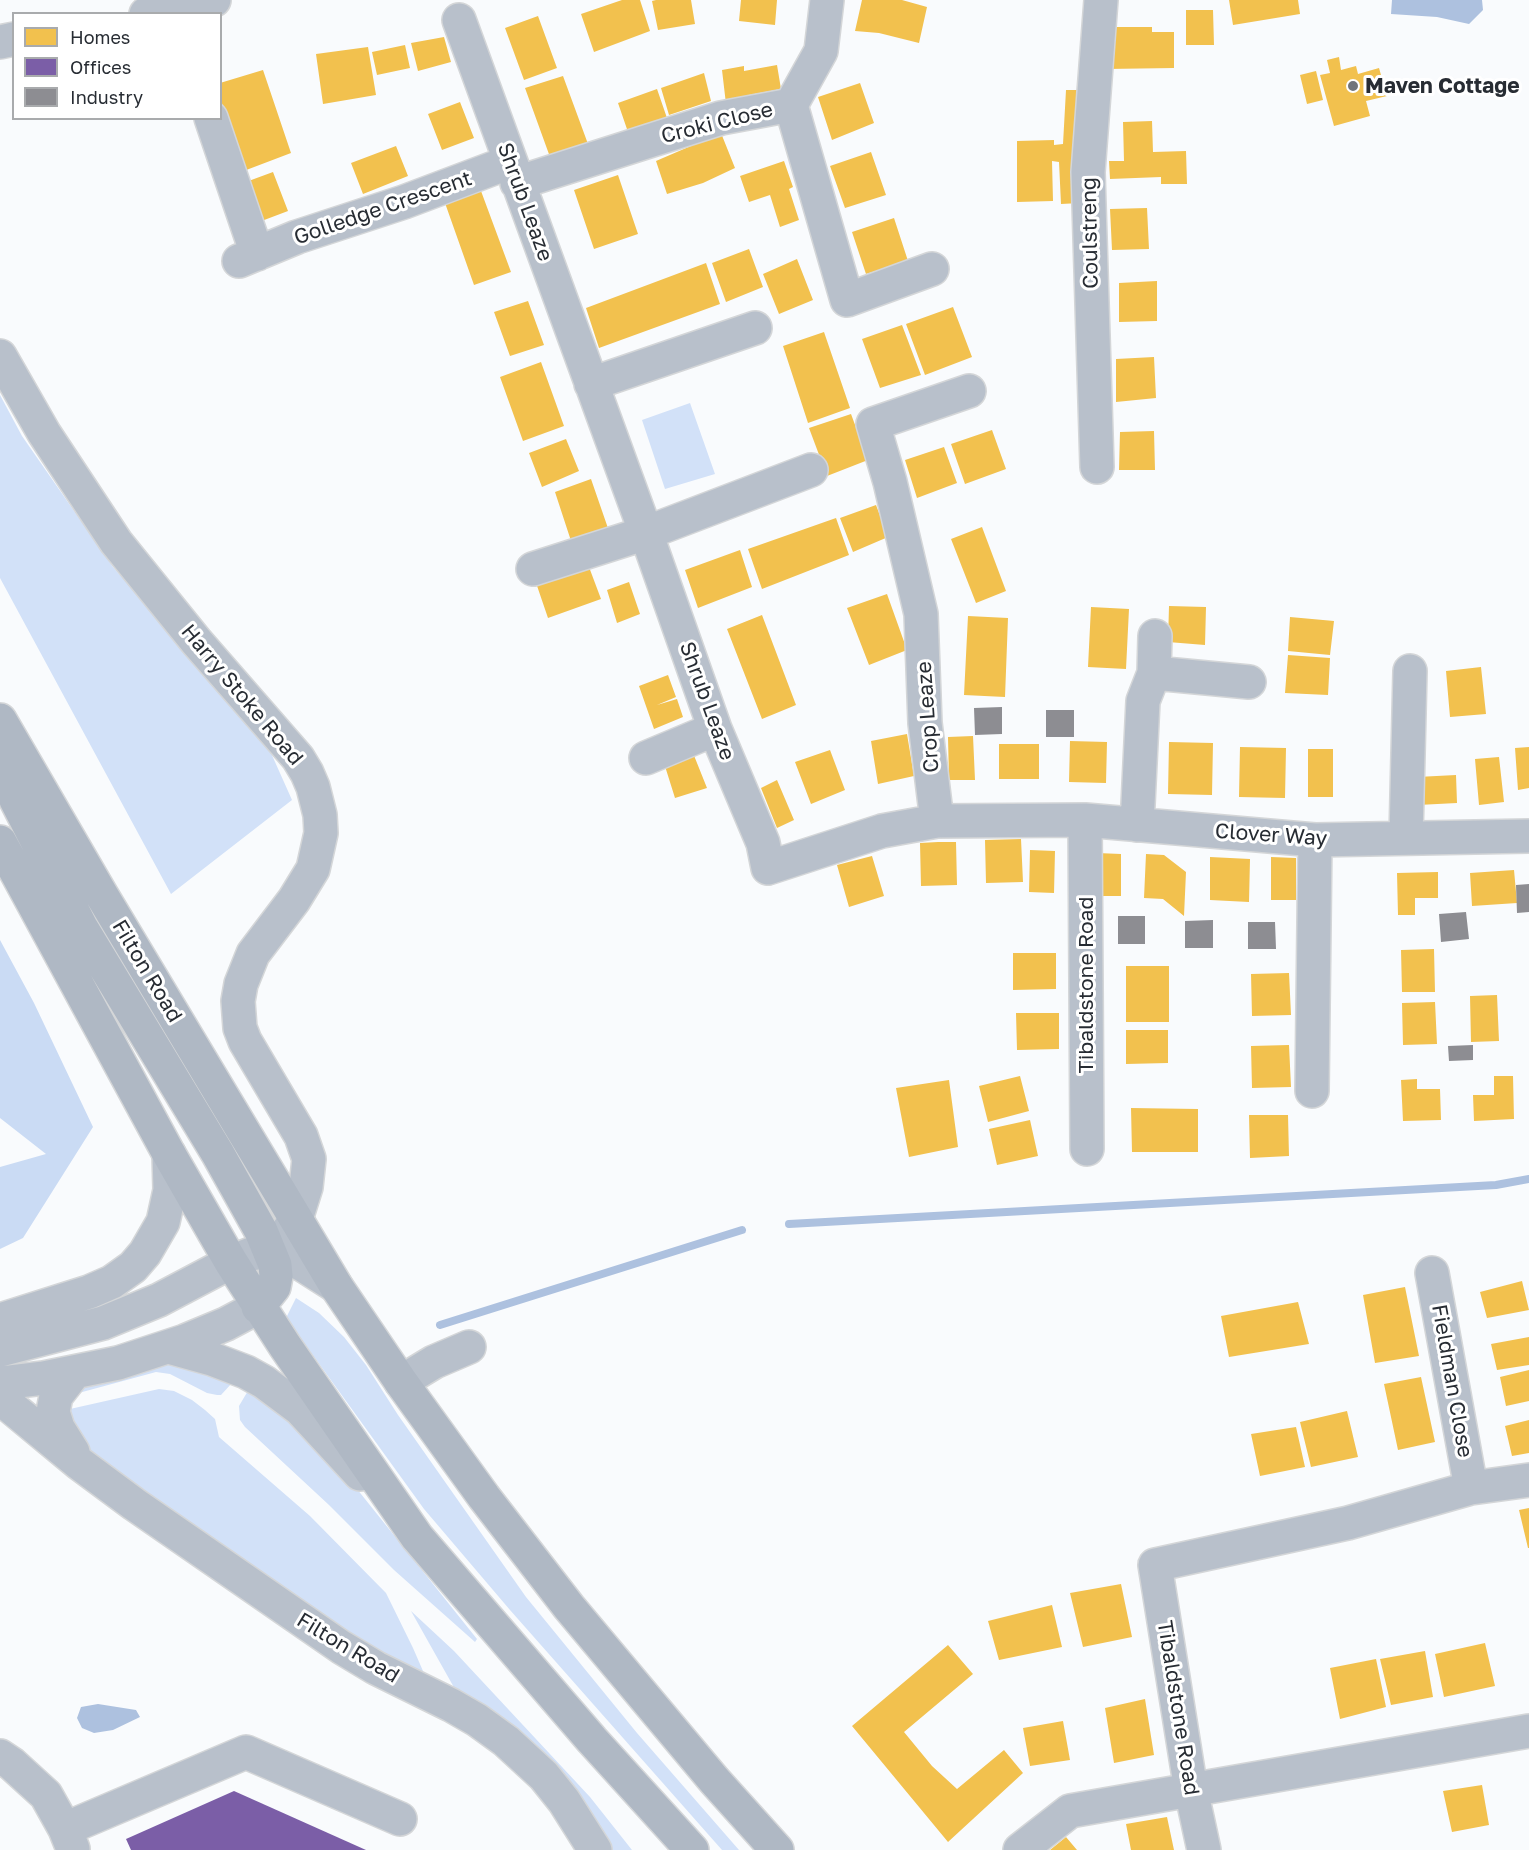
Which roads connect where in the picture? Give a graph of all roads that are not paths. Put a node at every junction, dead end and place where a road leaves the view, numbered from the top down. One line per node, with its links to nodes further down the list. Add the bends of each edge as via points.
1 (214, 0): 4 (street)
2 (827, 0): 6 (street, via 821,51)
3 (1101, 0): 14 (street, Coulstreng, via 1088,172)
4 (156, 12)
5 (459, 21): 8 (street, Shrub Leaze)
6 (791, 105): 8 (street, Croki Close, via 721,118); 9 (street, Croki Close, via 847,300)
7 (212, 120): 8 (street, Golledge Crescent, via 248,258 297,237 404,202)
8 (514, 172): 12 (street, Shrub Leaze)
9 (932, 269)
10 (755, 328): 12 (street)
11 (0, 356): 37 (street, Harry Stoke Road, via 116,542 298,758 313,787 321,833 313,869 253,954 238,1001 245,1041 306,1147 307,1183)
12 (591, 384): 16 (street, Shrub Leaze)
13 (969, 391): 27 (street, Crop Leaze, via 873,424 921,614 925,723)
14 (1096, 467)
15 (811, 470): 16 (street)
16 (646, 533): 17 (street); 23 (street, Shrub Leaze)
17 (533, 569)
18 (1155, 636): 20 (street)
19 (1410, 671): 30 (street)
20 (1155, 673): 21 (street); 28 (street, via 1143,701)
21 (1250, 682)
22 (0, 720): 37 (main road, Filton Road)
23 (715, 729): 25 (street); 33 (street, Shrub Leaze, via 763,843)
24 (0, 752): 38 (main road, via 16,800 81,927 218,1154)
25 (646, 758)
26 (1085, 820): 27 (street, Clover Way); 28 (street, Clover Way); 35 (street, Tibaldstone Road)
27 (937, 821): 33 (street, Clover Way, via 882,831)
28 (1137, 825): 31 (street, Clover Way)
29 (1529, 836): 30 (street, Clover Way)
30 (1406, 837): 31 (street, Clover Way)
31 (1315, 840): 34 (street)
32 (0, 842): 36 (main road)
33 (768, 868)
34 (1312, 1091)
35 (1087, 1149)
36 (169, 1154): 39 (main road); 43 (street, via 170,1190 164,1222 133,1268 89,1292)
37 (296, 1220): 38 (street, Harry Stoke Road); 41 (main road, Filton Road)
38 (270, 1251): 39 (street); 41 (street, via 303,1265); 42 (main road, via 275,1264 274,1287)
39 (231, 1262): 42 (main road); 46 (street, via 159,1300 103,1323)
40 (1432, 1273): 53 (street, Fieldman Close)
41 (336, 1286): 48 (main road, Filton Road)
42 (258, 1307): 44 (street); 54 (main road)
43 (0, 1320)
44 (168, 1347): 47 (street); 54 (street, via 246,1372 300,1409)
45 (469, 1347): 48 (street)
46 (0, 1350)
47 (74, 1373): 49 (street); 51 (street, Filton Road, via 56,1396 53,1412)
48 (401, 1382): 62 (main road, Filton Road, via 569,1607)
49 (0, 1383)
50 (0, 1398): 51 (street, Filton Road)
51 (80, 1464): 60 (street, Filton Road, via 340,1647 451,1705 506,1741 544,1776)
52 (1529, 1480): 53 (street)
53 (1471, 1488): 57 (street, Tibaldstone Road, via 1348,1523 1155,1565)
54 (417, 1536): 61 (main road)
55 (1529, 1731): 57 (street)
56 (0, 1756): 59 (street, via 46,1795)
57 (1191, 1790): 63 (street, via 1070,1811); 64 (street, Tibaldstone Road)
58 (400, 1819): 59 (street, via 246,1752)
59 (69, 1840)
60 (595, 1850)
61 (692, 1850)
62 (777, 1850)
63 (1020, 1850)
64 (1204, 1850)

